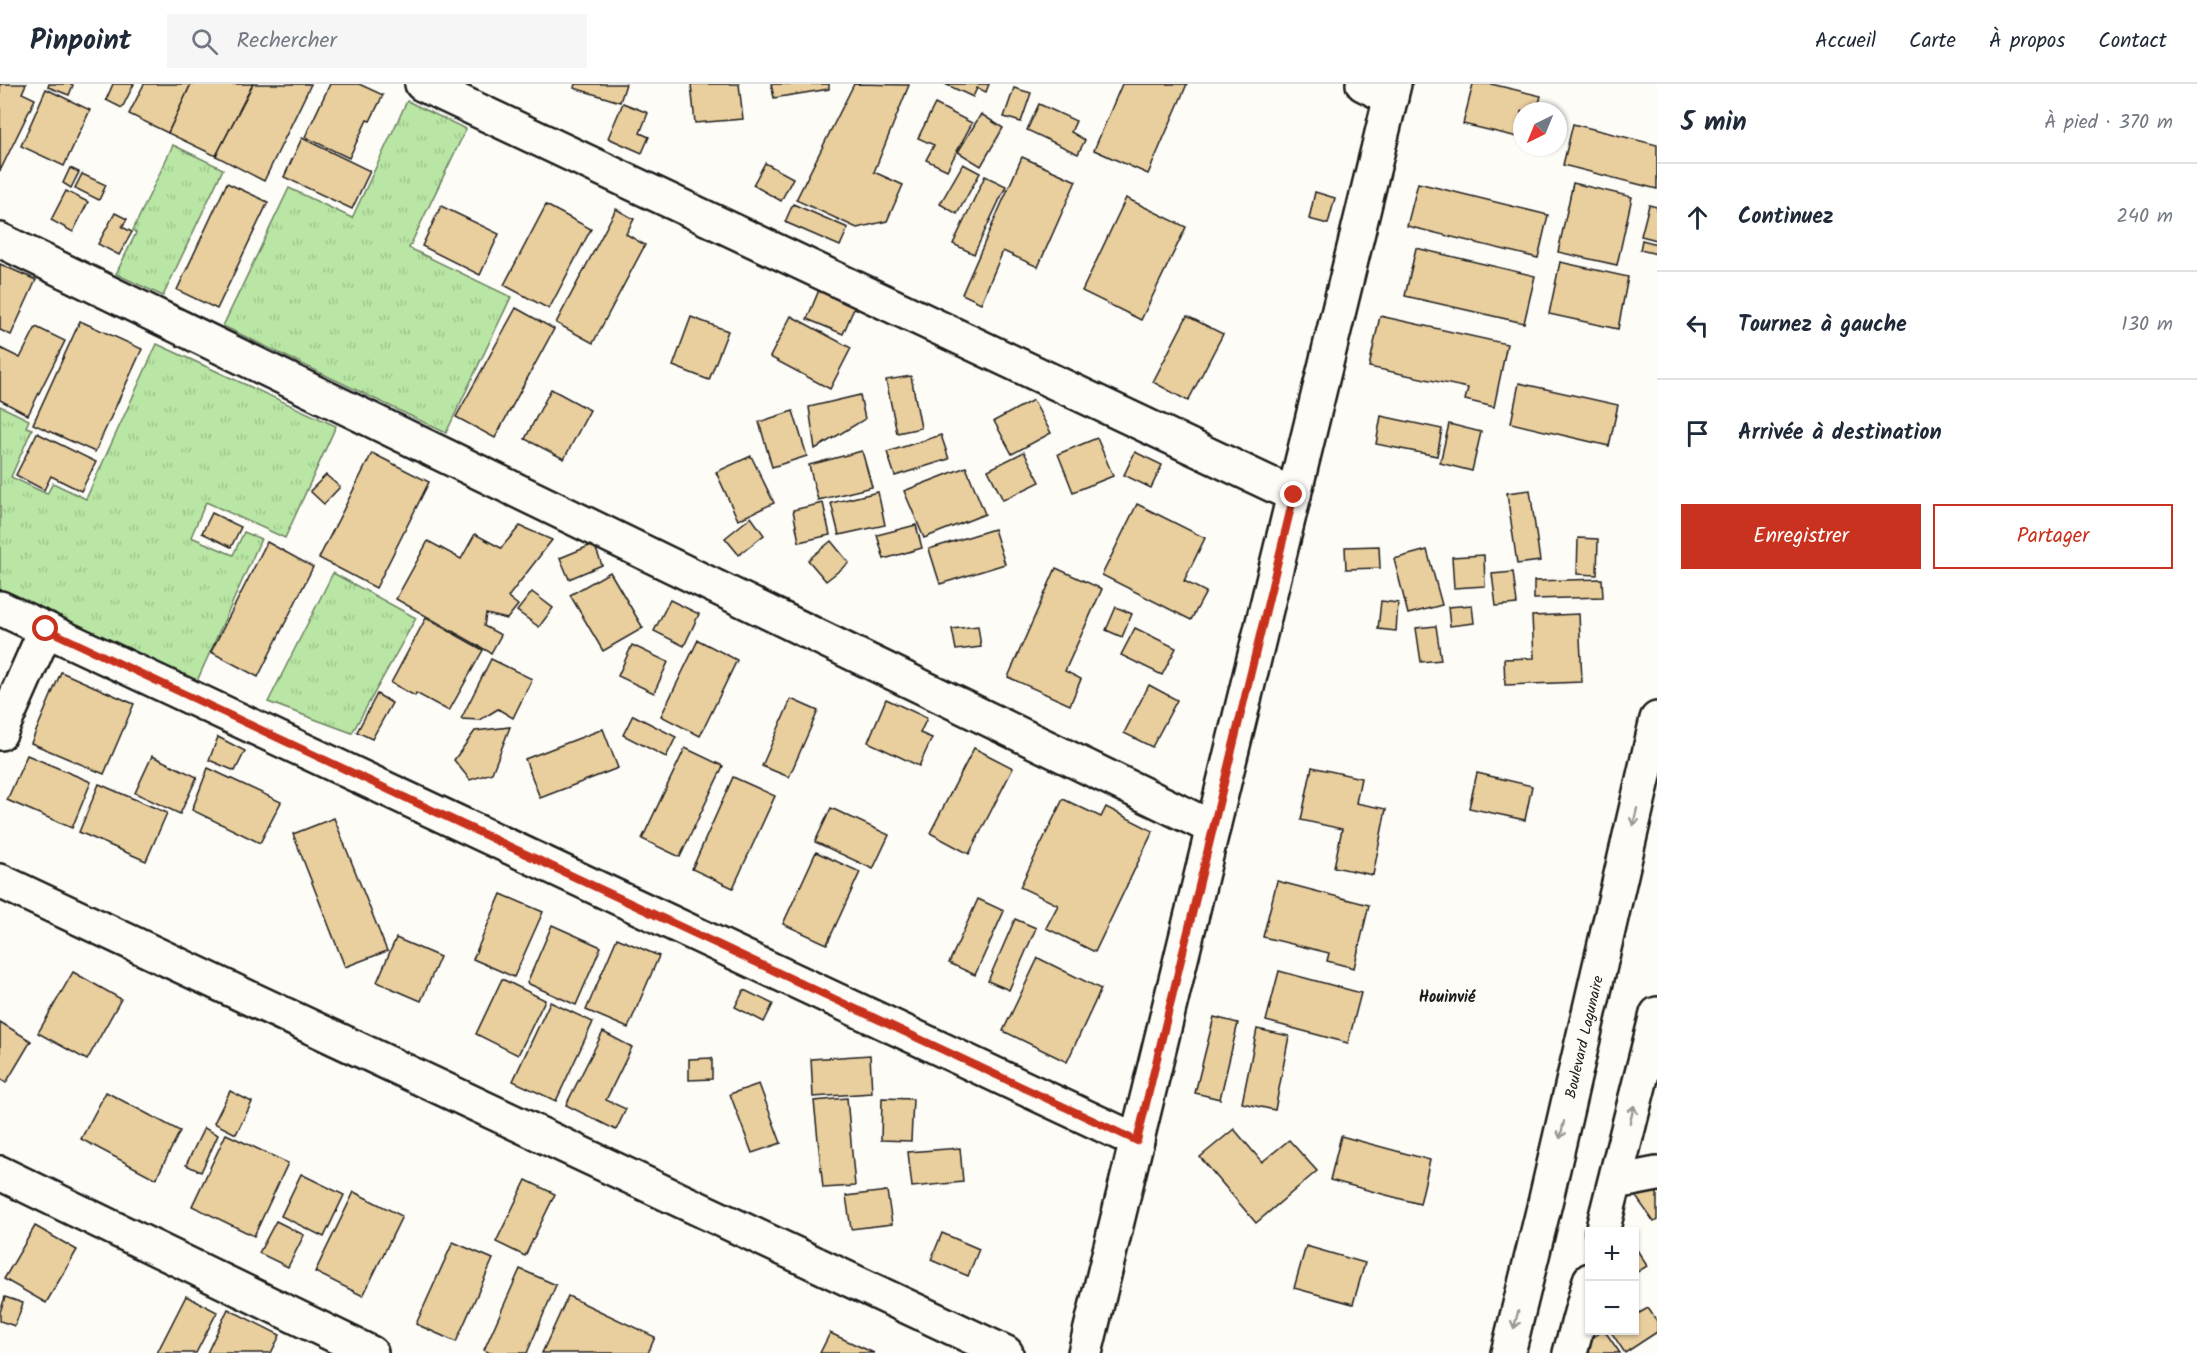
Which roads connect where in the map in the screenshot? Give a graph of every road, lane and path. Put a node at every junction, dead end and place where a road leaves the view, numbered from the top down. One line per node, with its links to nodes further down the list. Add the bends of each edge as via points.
1 (422, 84): 4 (street)
2 (1383, 89): 4 (street)
3 (0, 240): 9 (street)
4 (1294, 495): 9 (street)
5 (0, 608): 6 (street)
6 (46, 629): 8 (street); 12 (street)
7 (1657, 719): 21 (street, Boulevard Lagunaire, one-way to 21)
8 (0, 733)
9 (1213, 828): 12 (street)
10 (0, 881): 19 (street)
11 (1657, 1014): 15 (street, one-way to 11)
12 (1137, 1141): 20 (street)
13 (0, 1173): 18 (street)
14 (1657, 1174): 15 (street)
15 (1616, 1182): 16 (street)
16 (1603, 1227)
17 (1590, 1281): 22 (street)
18 (371, 1353)
19 (1006, 1353)
20 (1086, 1353)
21 (1508, 1353)
22 (1570, 1353)

